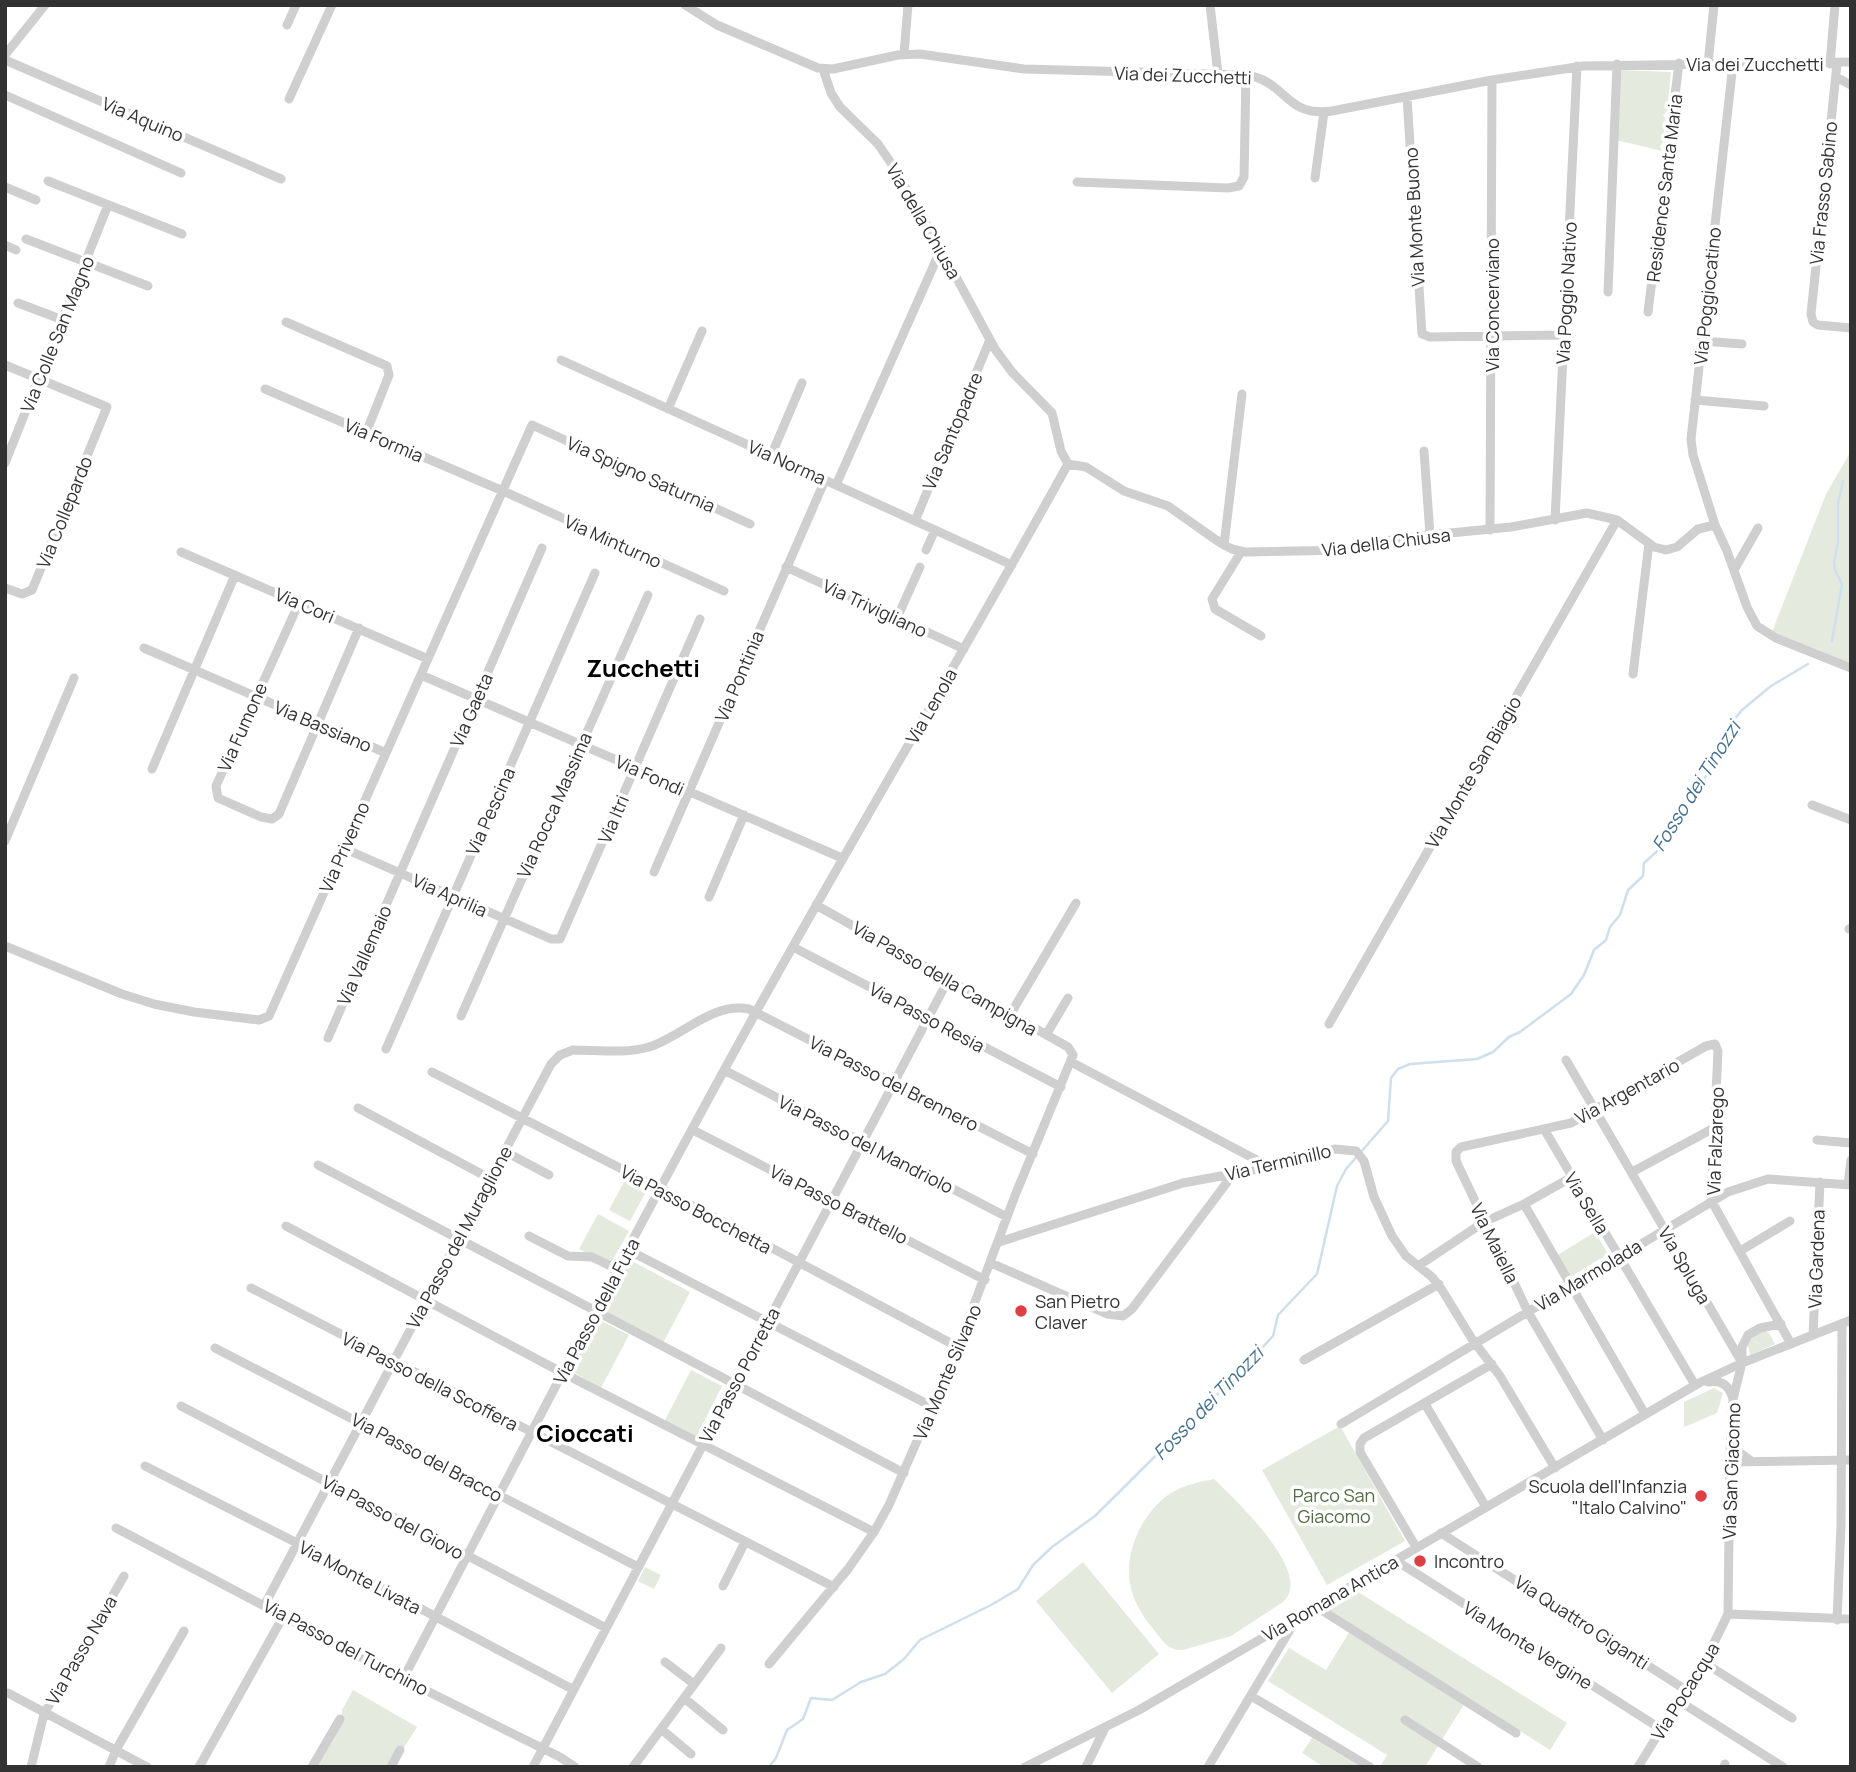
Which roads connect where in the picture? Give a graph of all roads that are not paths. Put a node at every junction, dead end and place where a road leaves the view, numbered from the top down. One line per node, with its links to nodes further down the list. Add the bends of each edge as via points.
1 (45, 5): 11 (street)
2 (296, 5): 9 (street)
3 (332, 5): 27 (street)
4 (685, 5): 19 (street, Via dei Zucchetti, via 717,25)
5 (908, 5): 10 (street)
6 (1210, 5): 20 (street)
7 (1714, 5): 15 (street)
8 (1835, 5): 17 (street, Via Frasso Sabino)
9 (288, 24)
10 (904, 54): 19 (street, Via dei Zucchetti); 20 (street, Via dei Zucchetti, via 1024,69)
11 (5, 58): 31 (street, Via Aquino)
12 (1851, 62): 17 (street, Via dei Zucchetti)
13 (1679, 63): 14 (street, Via dei Zucchetti); 15 (street, Via dei Zucchetti); 46 (street, Residence Santa Maria)
14 (1617, 64): 18 (street, Via dei Zucchetti); 44 (street)
15 (1708, 64): 16 (street, Via dei Zucchetti)
16 (1733, 64): 17 (street, Via dei Zucchetti); 53 (street, Via Poggiocatino)
17 (1833, 64): 22 (street, Via Frasso Sabino)
18 (1577, 66): 23 (street, Via dei Zucchetti); 51 (street, Via Poggio Nativo)
19 (822, 69): 40 (street, Via della Chiusa, via 837,103 883,151)
20 (1218, 74): 21 (street, Via dei Zucchetti)
21 (1246, 75): 28 (street, Via dei Zucchetti, via 1272,83 1300,109); 33 (street, via 1244,177 1239,186)
22 (1836, 77): 24 (street); 49 (street, Via Frasso Sabino, via 1811,312 1813,322 1820,325)
23 (1492, 80): 26 (street, Via dei Zucchetti); 52 (street, Via Concerviano)
24 (1851, 85)
25 (5, 95): 29 (street)
26 (1407, 97): 28 (street, Via dei Zucchetti); 52 (street, Via Monte Buono, via 1420,327 1423,335 1430,337)
27 (289, 99)
28 (1324, 112): 30 (street)
29 (181, 173)
30 (1315, 178)
31 (281, 179)
32 (48, 181): 36 (street)
33 (1077, 181)
34 (5, 187): 35 (street)
35 (36, 200)
36 (108, 205): 37 (street); 42 (street, Via Colle San Magno)
37 (182, 234)
38 (26, 239): 42 (street)
39 (5, 245): 41 (street)
40 (941, 249): 54 (street, Via della Chiusa); 72 (street)
41 (16, 250)
42 (86, 262): 43 (street); 47 (street, Via Colle San Magno)
43 (148, 286)
44 (1608, 292)
45 (18, 303): 47 (street)
46 (1648, 312)
47 (63, 320): 58 (street, Via Colle San Magno)
48 (286, 322): 66 (street, via 387,366 388,378)
49 (1851, 328)
50 (702, 331): 64 (street)
51 (1564, 335): 52 (street); 74 (street, Via Poggio Nativo)
52 (1492, 336): 81 (street, Via Concerviano)
53 (1702, 341): 55 (street); 62 (street, Via Poggiocatino)
54 (989, 342): 70 (street, Via della Chiusa, via 1052,413); 76 (street, Via Santopadre)
55 (1742, 344)
56 (561, 360): 64 (street, Via Norma)
57 (5, 365): 58 (street)
58 (39, 379): 69 (street, Via Colle San Magno); 95 (street, Via Collepardo, via 107,407 32,590 22,594)
59 (802, 383): 68 (street)
60 (265, 389): 66 (street, Via Formia)
61 (1242, 394): 84 (street)
62 (1695, 400): 63 (street); 78 (street, Via Poggiocatino, via 1691,444)
63 (1764, 406)
64 (668, 409): 68 (street, Via Norma)
65 (532, 425): 73 (street, Via Priverno); 77 (street, Via Spigno Saturnia)
66 (366, 433): 73 (street, Via Formia)
67 (1424, 451): 82 (street)
68 (771, 456): 71 (street, Via Norma)
69 (5, 463)
70 (1068, 464): 84 (street, Via della Chiusa, via 1086,467 1129,493 1172,508); 89 (street, Via Lenola)
71 (825, 480): 72 (street, Via Norma); 91 (street, Via Pontinia)
72 (836, 485): 76 (street, Via Norma)
73 (503, 491): 96 (street, Via Minturno); 105 (street, Via Priverno)
74 (1555, 520): 75 (street, Via della Chiusa, via 1587,513); 81 (street, Via della Chiusa)
75 (1616, 520): 83 (street, Via della Chiusa); 142 (street, Via Monte San Biagio)
76 (915, 521): 80 (street, Via Norma)
77 (750, 524)
78 (1715, 525): 83 (street, via 1698,529 1671,549 1659,550); 92 (street)
79 (1758, 528): 92 (street)
80 (935, 530): 86 (street); 89 (street, Via Norma)
81 (1490, 530): 82 (street, Via della Chiusa)
82 (1430, 535): 88 (street, Via della Chiusa, via 1349,551)
83 (1649, 543): 108 (street)
84 (1224, 545): 88 (street, Via della Chiusa)
85 (542, 548): 112 (street, Via Gaeta)
86 (926, 551)
87 (181, 552): 94 (street, Via Cori)
88 (1241, 552): 102 (street, via 1212,604)
89 (1012, 565): 104 (street, Via Lenola)
90 (920, 566): 99 (street)
91 (786, 567): 99 (street, Via Trivigliano); 119 (street, Via Pontinia)
92 (1734, 570): 106 (street, via 1748,612 1760,628)
93 (595, 573): 113 (street, Via Pescina)
94 (234, 575): 98 (street, Via Cori); 107 (street)
95 (5, 588)
96 (724, 591)
97 (648, 595): 115 (street, Via Rocca Massima)
98 (299, 603): 101 (street, Via Cori); 111 (street, Via Fumone)
99 (897, 618): 104 (street, Via Trivigliano)
100 (700, 619): 117 (street, Via Itri)
101 (359, 628): 105 (street, Via Cori); 114 (street, Via Fumone)
102 (1261, 636)
103 (144, 648): 107 (street, Via Bassiano)
104 (964, 649): 125 (street, Via Lenola)
105 (428, 659): 109 (street, Via Priverno)
106 (1851, 668)
107 (194, 670): 111 (street, Via Bassiano); 118 (street)
108 (1633, 674)
109 (421, 675): 112 (street, Via Fondi); 116 (street, Via Priverno)
110 (74, 678): 123 (street)
111 (256, 697): 114 (street, Via Bassiano); 114 (street, Via Fumone, via 215,789 218,798 257,815 272,819 279,814)
112 (476, 699): 113 (street, Via Fondi); 127 (street, Via Gaeta)
113 (529, 722): 115 (street, Via Fondi); 128 (street, Via Pescina)
114 (317, 723): 116 (street, Via Bassiano)
115 (581, 745): 117 (street, Via Fondi); 132 (street, Via Rocca Massima)
116 (386, 753): 124 (street, Via Priverno)
117 (635, 768): 119 (street, Via Fondi); 133 (street, Via Itri)
118 (152, 769)
119 (689, 791): 121 (street, Via Fondi); 126 (street, Via Pontinia)
120 (1812, 805): 122 (street)
121 (744, 816): 125 (street, Via Fondi); 129 (street)
122 (1851, 820)
123 (5, 841)
124 (343, 848): 127 (street, Via Aprilia); 134 (street, Via Priverno, via 265,1019 161,1006)
125 (842, 858): 131 (street, Via Lenola)
126 (654, 872)
127 (400, 873): 128 (street, Via Aprilia); 144 (street, Via Vallemaio)
128 (453, 896): 132 (street, Via Aprilia); 146 (street, Via Pescina)
129 (709, 897)
130 (1076, 903): 139 (street)
131 (816, 905): 135 (street, Via Lenola); 139 (street, Via Passo della Campigna)
132 (504, 919): 133 (street, Via Aprilia); 140 (street, Via Rocca Massima)
133 (558, 940)
134 (5, 946)
135 (793, 947): 138 (street, Via Passo della Futa); 141 (street, Via Passo Resia)
136 (946, 984): 141 (street, Via Passo Porretta)
137 (1068, 998): 143 (street)
138 (756, 1012): 149 (street, Via Passo della Futa); 151 (street, Via Passo del Brennero); 155 (street, Via Passo del Muraglione, via 721,1010 643,1048 563,1053 551,1064)
139 (1010, 1015): 143 (street, Via Passo della Campigna)
140 (461, 1016)
141 (928, 1018): 151 (street, Via Passo Porretta); 152 (street, Via Passo Resia)
142 (1329, 1024)
143 (1046, 1035): 147 (street, Via Passo della Campigna, via 1070,1048)
144 (328, 1038)
145 (1715, 1044): 154 (street, Via Argentario); 156 (street, Via Falzarego)
146 (386, 1049)
147 (1072, 1058): 152 (street, Via Monte Silvano); 167 (street, Via Passo della Campigna)
148 (1566, 1060): 154 (street, Via Spluga)
149 (724, 1070): 157 (street, Via Passo della Futa); 160 (street, Via Passo del Mandriolo)
150 (432, 1072): 155 (street, Via Passo Bocchetta)
151 (893, 1082): 160 (street, Via Passo Porretta); 164 (street, Via Passo del Brennero)
152 (1061, 1087): 164 (street, Via Monte Silvano)
153 (358, 1108): 172 (street)
154 (1596, 1110): 158 (street, Via Argentario, via 1571,1123); 168 (street, Via Spluga)
155 (522, 1118): 162 (street, Via Passo del Muraglione); 175 (street, Via Passo Bocchetta)
156 (1714, 1128): 168 (street); 177 (street, Via Falzarego)
157 (693, 1129): 175 (street, Via Passo della Futa); 176 (street, Via Passo Brattello)
158 (1544, 1129): 163 (street, Via Argentario, via 1463,1146); 171 (street, Via Sella)
159 (1817, 1140): 161 (street)
160 (863, 1142): 176 (street, Via Passo Porretta); 179 (street, Via Passo del Mandriolo)
161 (1851, 1143)
162 (504, 1151): 170 (street); 172 (street, Via Passo del Muraglione)
163 (1456, 1152): 181 (street, Via Maiella)
164 (1033, 1154): 179 (street, Via Monte Silvano)
165 (1851, 1160): 174 (street)
166 (318, 1165): 185 (street)
167 (1270, 1167): 169 (street, Via Terminillo); 192 (street, Via Terminillo, via 1335,1149 1359,1153 1385,1224 1403,1253)
168 (1632, 1172): 183 (street, Via Spluga)
169 (1234, 1173): 186 (street, Via Terminillo, via 1171,1186); 190 (street, via 1123,1316 1107,1314)
170 (549, 1175)
171 (1572, 1177): 178 (street); 189 (street, Via Sella)
172 (489, 1178): 185 (street, Via Passo del Muraglione)
173 (1819, 1182): 174 (street, Via Marmolada); 177 (street, Via Marmolada, via 1768,1180); 204 (street, Via Gardena)
174 (1849, 1184)
175 (661, 1189): 187 (street, Via Passo della Futa); 191 (street, Via Passo Bocchetta)
176 (832, 1200): 191 (street, Via Passo Porretta); 194 (street, Via Passo Brattello)
177 (1711, 1200): 183 (street, Via Marmolada); 188 (street, Via Falzarego)
178 (1524, 1204): 181 (street); 196 (street)
179 (1007, 1217): 186 (street, Via Monte Silvano)
180 (1790, 1221): 188 (street)
181 (1484, 1222): 192 (street); 200 (street, Via Maiella)
182 (286, 1226): 198 (street)
183 (1665, 1229): 189 (street, Via Marmolada); 211 (street, Via Spluga)
184 (529, 1236): 193 (street, via 568,1256 592,1257)
185 (458, 1237): 198 (street, Via Passo del Muraglione); 199 (street)
186 (999, 1242): 190 (street, Via Monte Silvano)
187 (628, 1250): 193 (street, Via Passo della Futa); 201 (street)
188 (1740, 1251): 203 (street, Via Falzarego)
189 (1619, 1256): 196 (street, Via Marmolada); 214 (street, Via Sella)
190 (991, 1263): 194 (street, Via Monte Silvano)
191 (798, 1264): 201 (street, Via Passo Porretta); 207 (street, Via Passo Bocchetta)
192 (1418, 1266): 195 (street, Via Terminillo)
193 (617, 1269): 199 (street, Via Passo della Futa)
194 (985, 1280): 207 (street, Via Monte Silvano)
195 (1439, 1284): 205 (street, Via Terminillo); 209 (street)
196 (1571, 1286): 200 (street, Via Marmolada); 220 (street)
197 (251, 1288): 210 (street, Via Passo della Scoffera)
198 (426, 1299): 210 (street, Via Passo del Muraglione); 213 (street)
199 (594, 1311): 213 (street, Via Passo della Futa); 215 (street)
200 (1528, 1312): 205 (street, Via Marmolada); 224 (street, Via Maiella)
201 (767, 1322): 215 (street, Via Passo Porretta); 219 (street)
202 (1846, 1322): 204 (street); 227 (street)
203 (1781, 1324): 206 (street, Via Falzarego); 211 (street, via 1766,1325 1750,1334 1742,1346)
204 (1813, 1335): 206 (street)
205 (1475, 1343): 212 (street, Via Terminillo); 222 (street, Via Marmolada)
206 (1791, 1344): 211 (street)
207 (958, 1347): 219 (street, Via Monte Silvano)
208 (215, 1348): 221 (street, Via Passo del Bracco)
209 (1304, 1360)
210 (392, 1361): 221 (street, Via Passo del Muraglione); 223 (street, Via Passo della Scoffera)
211 (1742, 1363): 214 (street, Via Romana Antica); 216 (street, Via San Giacomo)
212 (1492, 1364): 217 (street); 231 (street, Via Terminillo)
213 (563, 1373): 223 (street, Via Passo della Futa); 226 (street)
214 (1697, 1384): 216 (street, via 1724,1383); 220 (street, Via Romana Antica)
215 (734, 1385): 226 (street, Via Passo Porretta); 232 (street)
216 (1732, 1399): 225 (street, Via San Giacomo)
217 (1425, 1404): 236 (street); 242 (street, via 1364,1438 1359,1446)
218 (181, 1406): 233 (street, Via Passo del Giovo)
219 (933, 1407): 232 (street, Via Monte Silvano)
220 (1645, 1414): 224 (street, Via Romana Antica)
221 (360, 1422): 233 (street, Via Passo del Muraglione); 234 (street, Via Passo del Bracco)
222 (1341, 1424)
223 (532, 1433): 234 (street, Via Passo della Futa); 235 (street, Via Passo della Scoffera)
224 (1603, 1440): 231 (street, Via Romana Antica)
225 (1731, 1440): 228 (street); 229 (street, Via San Giacomo)
226 (703, 1445): 235 (street, Via Passo Porretta); 238 (street)
227 (1846, 1460): 228 (street); 256 (street)
228 (1752, 1461): 229 (street)
229 (1730, 1462): 251 (street, Via San Giacomo)
230 (145, 1466): 241 (street, Via Monte Livata)
231 (1555, 1468): 236 (street, Via Romana Antica)
232 (904, 1473): 238 (street, Via Monte Silvano)
233 (328, 1482): 241 (street, Via Passo del Muraglione); 243 (street, Via Passo del Giovo)
234 (499, 1495): 243 (street, Via Passo della Futa); 245 (street, Via Passo del Bracco)
235 (671, 1505): 240 (street, Via Passo della Scoffera); 245 (street, Via Passo Porretta)
236 (1486, 1507): 239 (street, Via Romana Antica)
237 (116, 1528): 249 (street, Via Passo del Turchino)
238 (874, 1532): 248 (street, Via Monte Silvano)
239 (1441, 1533): 242 (street, Via Romana Antica); 265 (street, Via Quattro Giganti)
240 (745, 1542): 247 (street); 248 (street, Via Passo della Scoffera)
241 (297, 1543): 249 (street, Via Passo del Muraglione); 253 (street, Via Monte Livata)
242 (1416, 1547): 244 (street, Via Romana Antica)
243 (467, 1556): 253 (street, Via Passo della Futa); 257 (street, Via Passo del Giovo)
244 (1395, 1560): 250 (street, Via Romana Antica); 277 (street, Via Monte Vergine)
245 (638, 1567): 257 (street, Via Passo Porretta)
246 (124, 1576): 271 (street, Via Passo Nava)
247 (723, 1586)
248 (834, 1587): 262 (street, Via Monte Silvano)
249 (265, 1604): 252 (street, Via Passo del Turchino)
250 (1315, 1606): 254 (street, Via Romana Antica); 279 (street)
251 (1728, 1614): 256 (street); 261 (street, Via Pocacqua)
252 (284, 1615): 263 (street, Via Passo del Turchino); 289 (street)
253 (435, 1616): 263 (street, Via Passo della Futa); 266 (street, Via Monte Livata)
254 (1299, 1616): 268 (street); 275 (street, Via Romana Antica)
255 (1851, 1619): 256 (street)
256 (1837, 1620)
257 (606, 1628): 266 (street, Via Passo Porretta)
258 (184, 1631): 281 (street)
259 (721, 1648): 264 (street)
260 (665, 1662): 264 (street)
261 (1703, 1662): 265 (street, Via Pocacqua); 272 (street)
262 (769, 1664)
263 (403, 1679): 280 (street, Via Passo del Turchino)
264 (694, 1685): 269 (street)
265 (1686, 1689): 270 (street, Via Pocacqua)
266 (574, 1690): 280 (street, Via Passo Porretta)
267 (8, 1693): 271 (street)
268 (1251, 1696): 296 (street); 297 (street)
269 (684, 1698): 276 (street); 278 (street)
270 (1679, 1701): 277 (street, Via Pocacqua); 299 (street)
271 (44, 1713): 281 (street); 286 (street, Via Passo Nava)
272 (1792, 1718)
273 (340, 1719): 290 (street)
274 (1405, 1720): 298 (street)
275 (1105, 1728): 294 (street, Via Romana Antica); 295 (street)
276 (661, 1729): 283 (street); 284 (street)
277 (1661, 1729): 285 (street, Via Pocacqua)
278 (723, 1730)
279 (1516, 1733)
280 (543, 1748): 292 (street, Via Passo Porretta); 293 (street, Via Passo del Turchino)
281 (116, 1750): 287 (street); 288 (street)
282 (400, 1750): 291 (street)
283 (691, 1754)
284 (637, 1765)
285 (1642, 1765)
286 (31, 1767)
287 (109, 1767)
288 (147, 1767)
289 (199, 1767)
290 (312, 1767)
291 (391, 1767)
292 (533, 1767)
293 (575, 1767)
294 (1026, 1767)
295 (1086, 1767)
296 (1208, 1767)
297 (1370, 1767)
298 (1478, 1767)
299 (1783, 1767)

